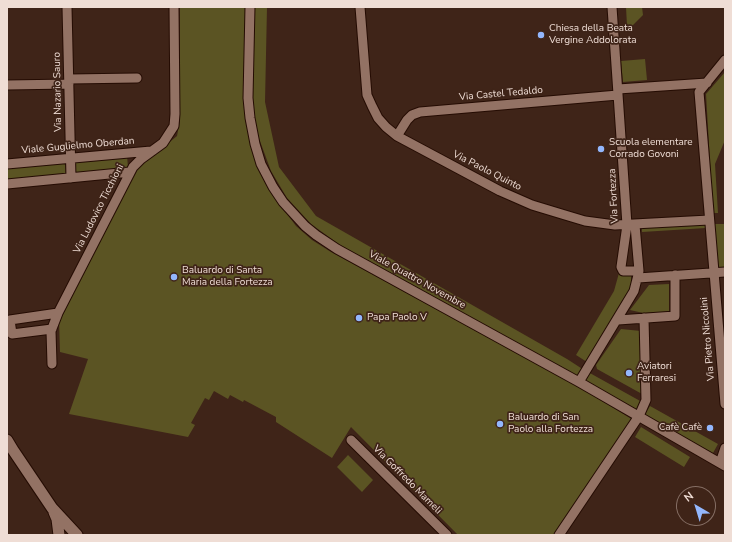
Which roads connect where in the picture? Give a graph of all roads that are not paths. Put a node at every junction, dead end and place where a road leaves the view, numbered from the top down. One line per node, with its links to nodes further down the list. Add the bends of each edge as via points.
1 (67, 7): 8 (street, Via Nazario Sauro)
2 (174, 7): 13 (street, Via Ludovico Ticchioni, via 175,120 167,138)
3 (250, 7): 30 (street, Viale Quattro Novembre, via 248,98 251,126 266,173 293,214 316,235 337,249)
4 (360, 7): 12 (street, Via Paolo Quinto, via 368,95 378,118)
5 (612, 7): 11 (street, Via Fortezza)
6 (725, 60): 9 (street, Via Pietro Niccolini)
7 (137, 78): 8 (street)
8 (69, 81): 10 (street); 14 (street, Via Nazario Sauro)
9 (707, 83): 11 (street, Via Castel Tedaldo); 19 (street, Via Pietro Niccolini, via 699,92)
10 (7, 85)
11 (618, 92): 12 (street, Via Castel Tedaldo, via 420,112 407,120); 20 (street, Via Fortezza)
12 (397, 136): 20 (street, Via Paolo Quinto, via 500,191 532,205 585,221)
13 (151, 151): 14 (street, Viale Guglielmo Oberdan); 16 (street, Via Ludovico Ticchioni)
14 (70, 158): 15 (street, Viale Guglielmo Oberdan); 17 (street, Via Nazario Sauro)
15 (7, 164)
16 (130, 172): 17 (street); 25 (street, Via Ludovico Ticchioni)
17 (70, 178): 18 (street)
18 (7, 184)
19 (709, 220): 20 (street, Via Paolo Quinto); 21 (street, Via Pietro Niccolini)
20 (631, 225): 23 (street, Via Fortezza); 23 (street, Via Fortezza, via 622,269)
21 (713, 272): 22 (street); 24 (street); 31 (street, Via Pietro Niccolini)
22 (725, 272)
23 (639, 274): 24 (street); 27 (street, Via Fortezza, via 631,298)
24 (675, 275): 26 (street, via 675,316)
25 (58, 313): 28 (street); 28 (street, via 10,320 12,334)
26 (644, 318): 27 (street); 32 (street, via 646,400)
27 (618, 320): 30 (street, Via Fortezza)
28 (52, 329): 29 (street)
29 (52, 364)
30 (579, 382): 32 (street, Viale Quattro Novembre)
31 (725, 404)
32 (639, 416): 36 (street, Viale Quattro Novembre); 41 (street)
33 (7, 440): 37 (street)
34 (351, 440): 40 (street, Via Goffredo Mameli)
35 (725, 448): 36 (street)
36 (722, 464)
37 (52, 508): 38 (street, via 57,519); 39 (street)
38 (59, 535)
39 (77, 535)
40 (446, 535)
41 (559, 535)

